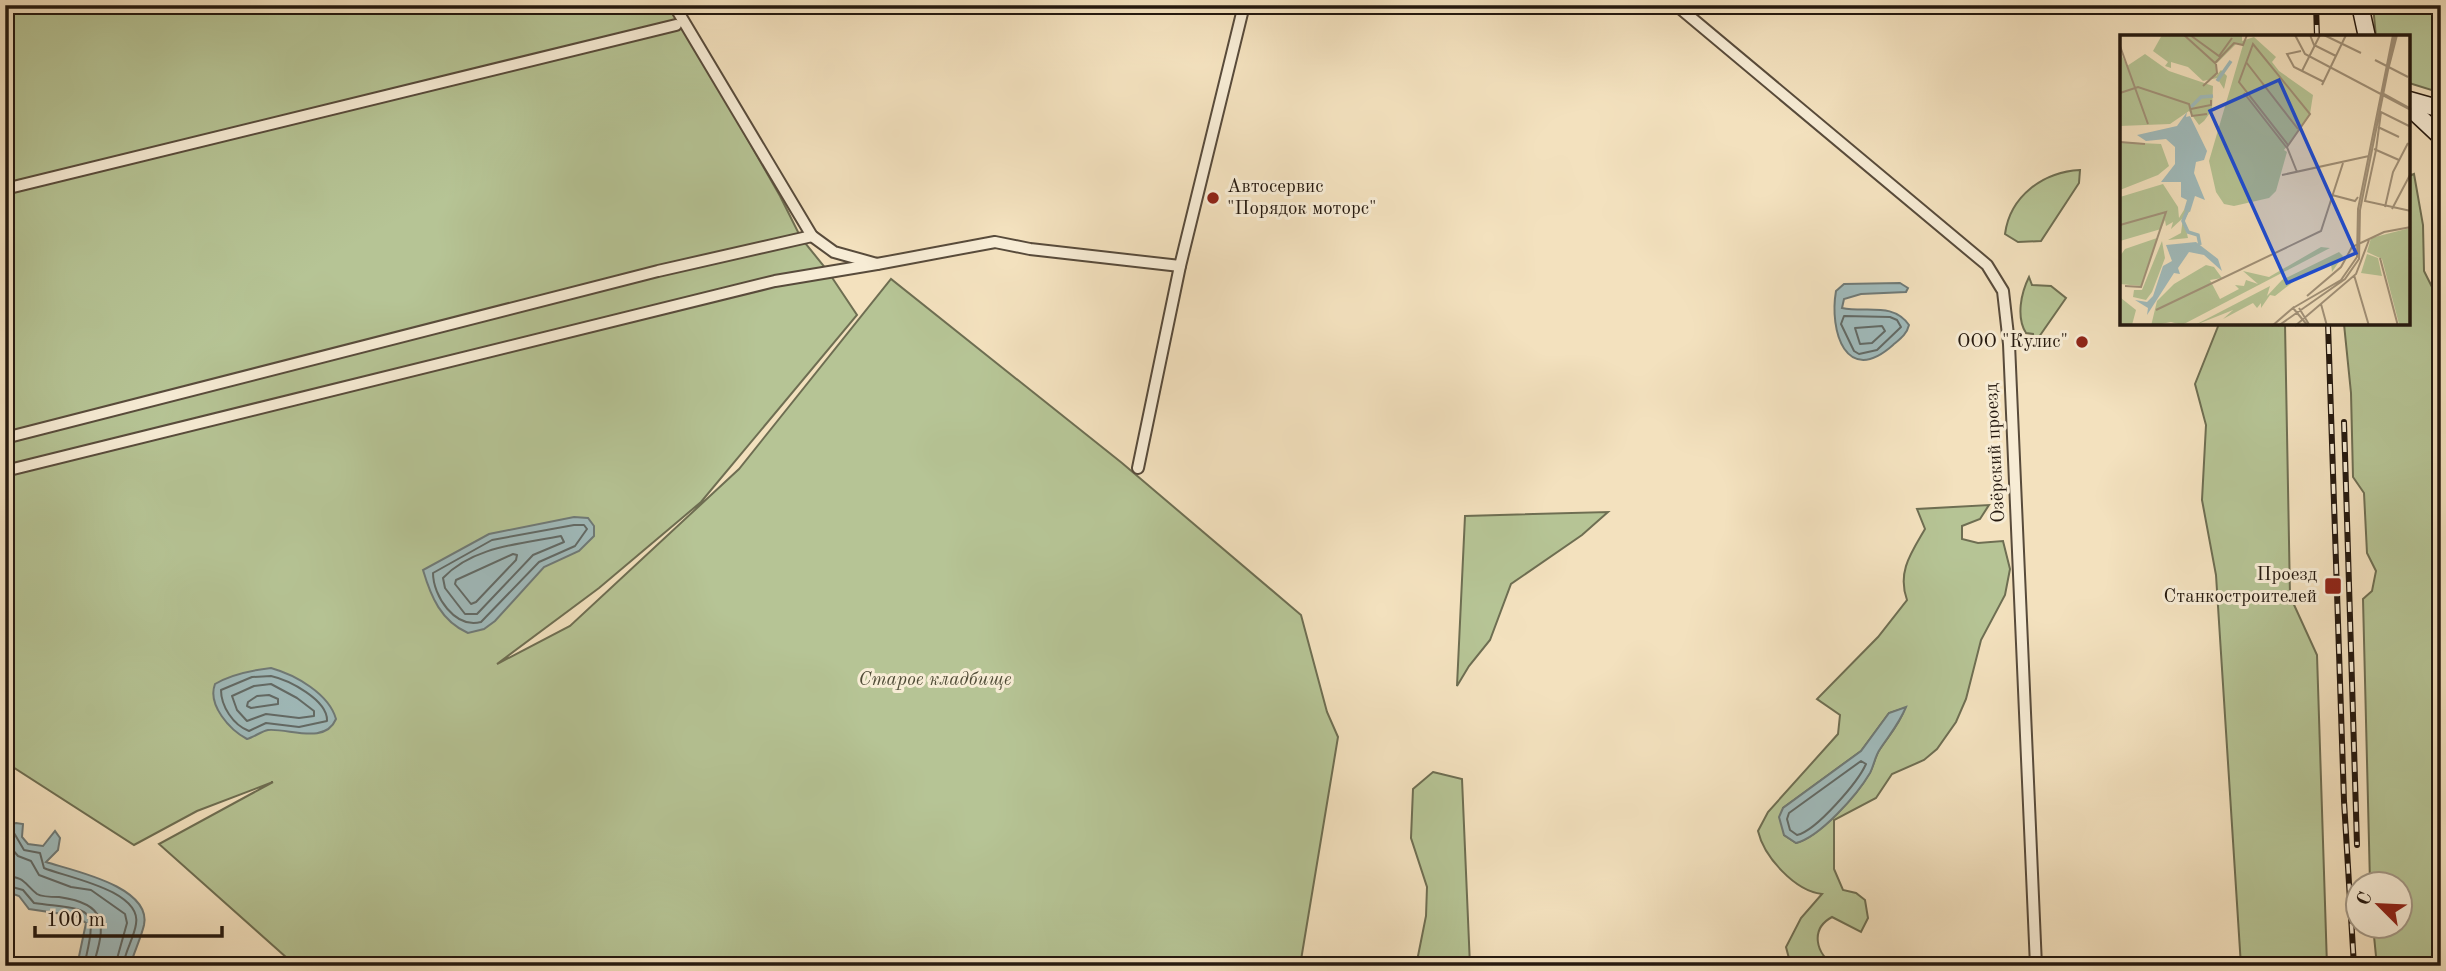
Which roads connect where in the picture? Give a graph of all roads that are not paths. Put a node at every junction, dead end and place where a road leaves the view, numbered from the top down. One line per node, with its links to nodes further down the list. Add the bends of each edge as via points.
1 (674, 5): 12 (street)
2 (1244, 5): 14 (street)
3 (1676, 5): 18 (street, Озёрский проезд, via 1987,265 2003,291 2010,358)
4 (2360, 5): 6 (main road)
5 (676, 25): 11 (street)
6 (2367, 35)
7 (2411, 101): 9 (main road)
8 (2411, 109): 10 (main road)
9 (2441, 109)
10 (2441, 136)
11 (5, 189)
12 (812, 236): 13 (street, via 834,252); 15 (street)
13 (877, 264): 14 (street, via 995,242); 17 (street, via 775,281)
14 (1180, 266): 16 (street)
15 (5, 438)
16 (1138, 468)
17 (5, 471)
18 (2036, 966)

